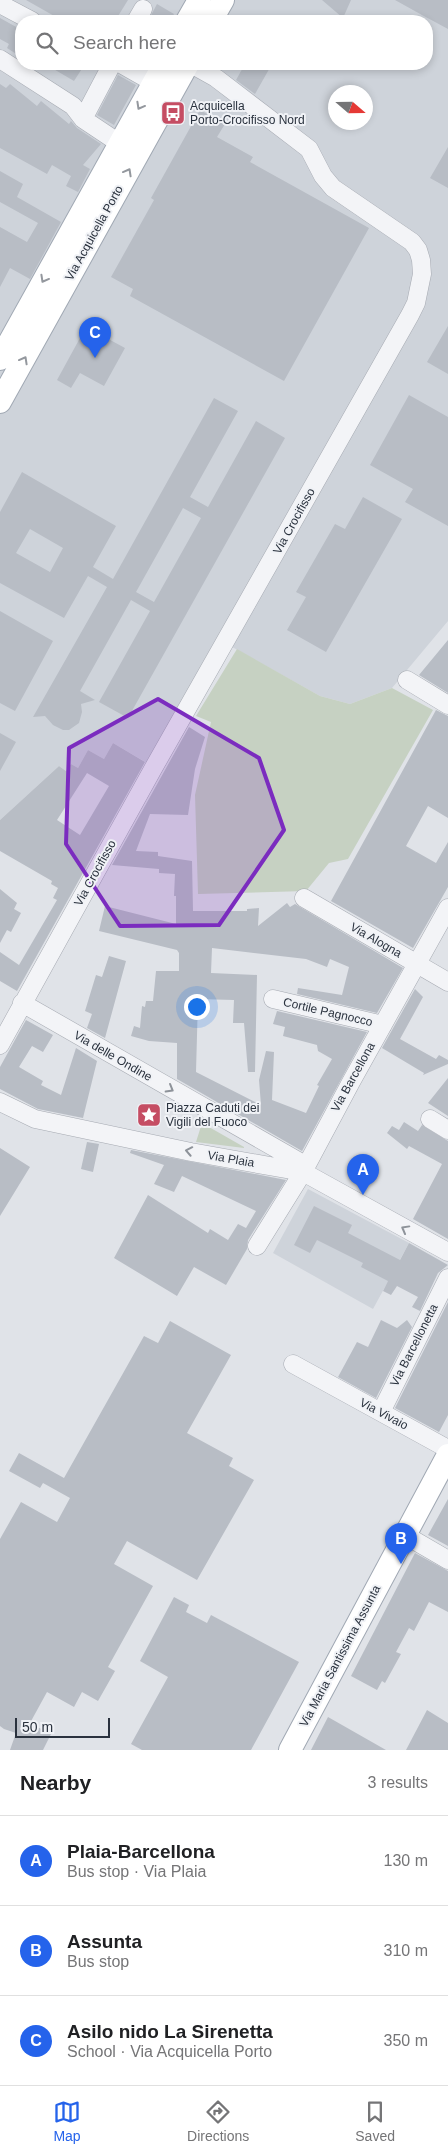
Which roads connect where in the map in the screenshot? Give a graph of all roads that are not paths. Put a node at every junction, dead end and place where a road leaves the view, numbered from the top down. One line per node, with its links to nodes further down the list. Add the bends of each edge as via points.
1 (199, 0): 5 (main road)
2 (223, 0): 6 (main road)
3 (0, 4): 4 (street)
4 (21, 15)
5 (190, 15)
6 (215, 15)
7 (0, 59): 8 (street)
8 (15, 69)
9 (17, 70): 15 (street, via 73,106)
10 (109, 70): 15 (street)
11 (137, 70): 14 (street)
12 (180, 70): 14 (main road, Via Acquicella Porto)
13 (201, 70): 28 (street, Via Crocifisso, via 309,149 333,188 412,242 421,260 420,288 410,315)
14 (163, 80): 16 (main road, Via Acquicella Porto, one-way to 16); 17 (main road, Via Acquicella Porto, one-way to 14)
15 (83, 119): 16 (street)
16 (120, 143): 17 (main road, Via Acquicella Porto)
17 (95, 209): 18 (main road, Via Acquicella Porto)
18 (70, 254): 19 (main road, Via Acquicella Porto, one-way to 19); 20 (main road, Via Acquicella Porto, one-way to 18)
19 (0, 359)
20 (0, 400)
21 (408, 680): 22 (street)
22 (448, 705)
23 (304, 898): 25 (street, Via Alogna)
24 (448, 908): 25 (street, Via Barcellona)
25 (417, 964): 26 (street, Via Alogna); 29 (street, Via Barcellona)
26 (448, 982)
27 (273, 999): 29 (street, Cortile Pagnocco)
28 (22, 1003): 30 (street, Via Crocifisso); 36 (street, Via delle Ondine, one-way to 36)
29 (383, 1025): 38 (street, Via Barcellona)
30 (0, 1045)
31 (0, 1095): 33 (street, via 13,1102)
32 (0, 1102): 33 (street, Via Plaia)
33 (20, 1112): 37 (street, Via Plaia, one-way to 33, via 35,1119)
34 (430, 1119): 35 (street)
35 (448, 1130)
36 (256, 1139): 37 (street, via 259,1151 253,1159); 38 (street, Via delle Ondine)
37 (245, 1161): 38 (street, Via Plaia)
38 (304, 1169): 39 (street, Via Barcellona); 40 (street, Via Plaia, one-way to 38)
39 (257, 1246)
40 (448, 1252)
41 (448, 1278): 43 (street, Via Barcellonetta)
42 (293, 1364): 43 (street, Via Vivaio)
43 (381, 1412): 44 (street, Via Vivaio)
44 (448, 1449)
45 (448, 1456): 46 (main road, Via Maria Santissima Assunta)
46 (405, 1535): 47 (street); 48 (main road, Via Maria Santissima Assunta)
47 (448, 1560)
48 (290, 1750)

